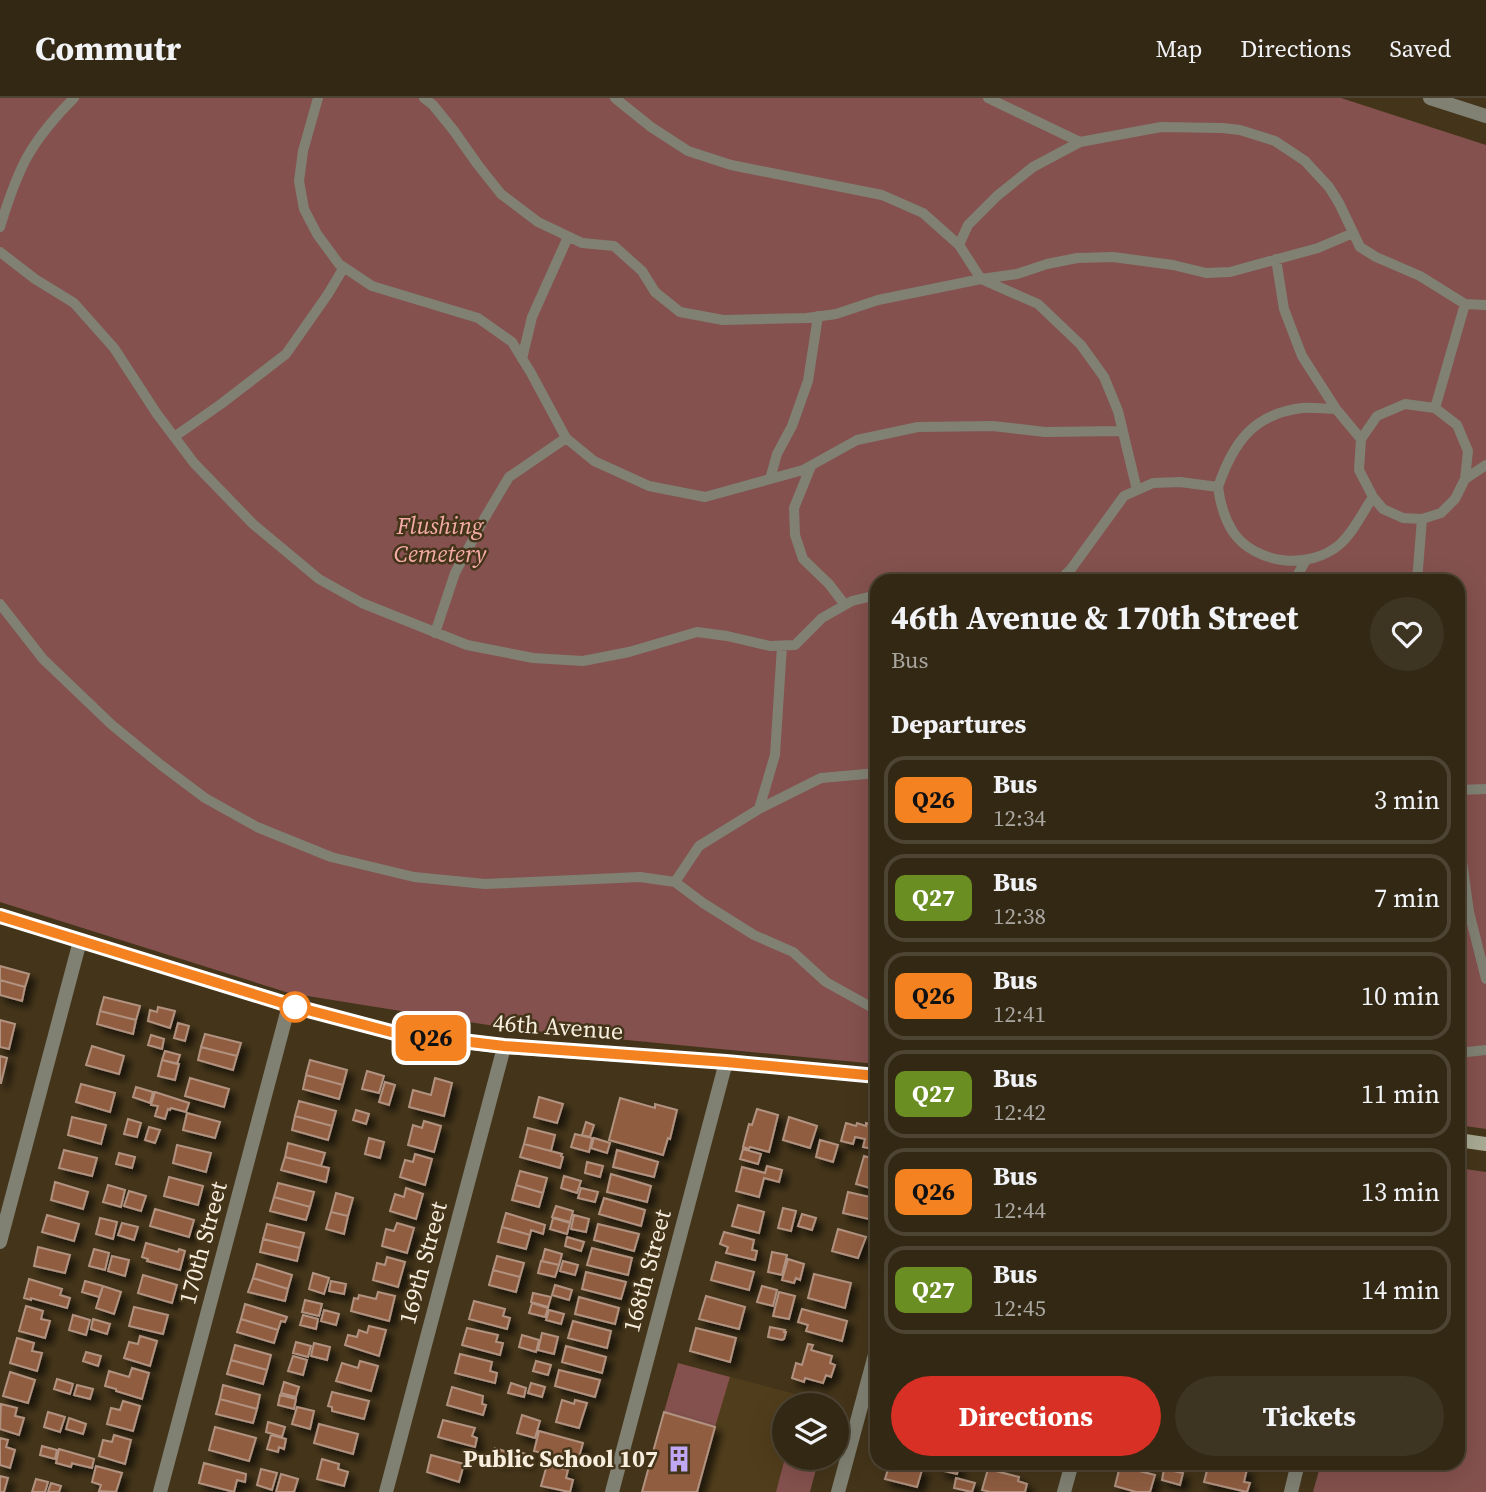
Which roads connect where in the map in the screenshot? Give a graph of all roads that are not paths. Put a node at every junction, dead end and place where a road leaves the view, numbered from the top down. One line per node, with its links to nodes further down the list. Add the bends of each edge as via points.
1 (74, 98): 9 (lane, via 26,158)
2 (318, 98): 15 (lane, via 300,166 300,195 310,222)
3 (424, 98): 11 (lane, via 501,194 538,222)
4 (615, 98): 12 (lane, via 688,151 731,165 882,195 923,213)
5 (988, 98): 8 (lane)
6 (1434, 99): 7 (street)
7 (1486, 116)
8 (1080, 142): 10 (lane, via 1161,127 1257,134 1310,166 1329,187); 12 (lane, via 1033,167 997,196 968,225)
9 (0, 226)
10 (1353, 233): 14 (lane); 17 (lane, via 1360,247)
11 (568, 237): 19 (lane, via 614,246 642,271 655,292 680,312 723,320); 20 (lane, via 532,317)
12 (958, 245): 16 (lane)
13 (0, 252): 24 (lane, via 74,303 114,348)
14 (1276, 259): 16 (lane, via 1230,272 1206,273 1142,260 1077,258); 22 (lane, via 1284,309 1302,356)
15 (344, 267): 20 (lane, via 372,286 478,318 512,342); 24 (lane, via 286,354)
16 (981, 279): 19 (lane); 23 (lane, via 1038,304 1081,345 1104,377)
17 (1465, 304): 18 (lane); 21 (lane)
18 (1486, 305)
19 (818, 316): 29 (lane, via 808,381)
20 (522, 359): 25 (lane)
21 (1435, 408): 26 (lane, via 1405,404 1377,416); 30 (lane, via 1457,425 1468,451)
22 (1336, 409): 26 (lane); 31 (lane, via 1303,408 1266,417 1241,439)
23 (1122, 431): 28 (lane, via 918,427 857,440); 32 (lane)
24 (174, 437): 44 (lane, via 253,524 319,579 362,603)
25 (566, 438): 29 (lane, via 594,461 649,486 705,497); 44 (lane, via 509,477 455,573)
26 (1361, 439): 33 (lane, via 1359,470)
27 (1486, 465): 30 (lane)
28 (811, 466): 29 (lane); 43 (lane, via 794,508 795,535 803,559)
29 (770, 478)
30 (1465, 479): 34 (lane, via 1441,513)
31 (1218, 486): 32 (lane, via 1153,483); 35 (lane, via 1221,508 1247,546 1268,557)
32 (1137, 490): 36 (lane, via 1125,496)
33 (1373, 497): 34 (lane, via 1383,509 1403,518); 35 (lane, via 1337,546)
34 (1422, 519): 40 (lane)
35 (1306, 560): 39 (lane)
36 (1071, 569): 37 (lane); 38 (lane)
37 (1066, 574)
38 (1070, 574)
39 (1298, 574)
40 (1418, 574)
41 (870, 597): 43 (lane)
42 (0, 604): 50 (lane, via 43,659 113,725 205,797 257,827 331,857 414,877 485,884 640,877)
43 (845, 605): 45 (lane, via 822,618 795,645)
44 (435, 633): 45 (lane, via 467,645 533,658 583,661 697,632)
45 (782, 646): 49 (lane, via 775,755)
46 (870, 773): 49 (lane, via 821,778)
47 (1486, 789): 48 (lane)
48 (1465, 790)
49 (759, 809): 50 (lane, via 699,846)
50 (675, 882): 56 (lane, via 754,935 793,952 826,982)
51 (1465, 883): 54 (lane)
52 (0, 916): 53 (street, 46th Avenue)
53 (80, 941): 55 (street, 46th Avenue); 64 (street)
54 (1486, 979)
55 (289, 1005): 57 (street, 46th Avenue, via 395,1033); 68 (street, 170th Street)
56 (870, 1006)
57 (504, 1046): 60 (street, 46th Avenue); 69 (street, 169th Street)
58 (1486, 1050): 59 (lane)
59 (1465, 1052)
60 (726, 1062): 61 (street, 46th Avenue); 70 (street, 168th Street)
61 (870, 1075)
62 (1465, 1141): 63 (street)
63 (1486, 1144)
64 (0, 1242)
65 (870, 1373): 71 (street)
66 (1070, 1470): 72 (street)
67 (1296, 1470): 73 (street)
68 (160, 1492)
69 (386, 1492)
70 (612, 1492)
71 (838, 1492)
72 (1064, 1492)
73 (1291, 1492)

